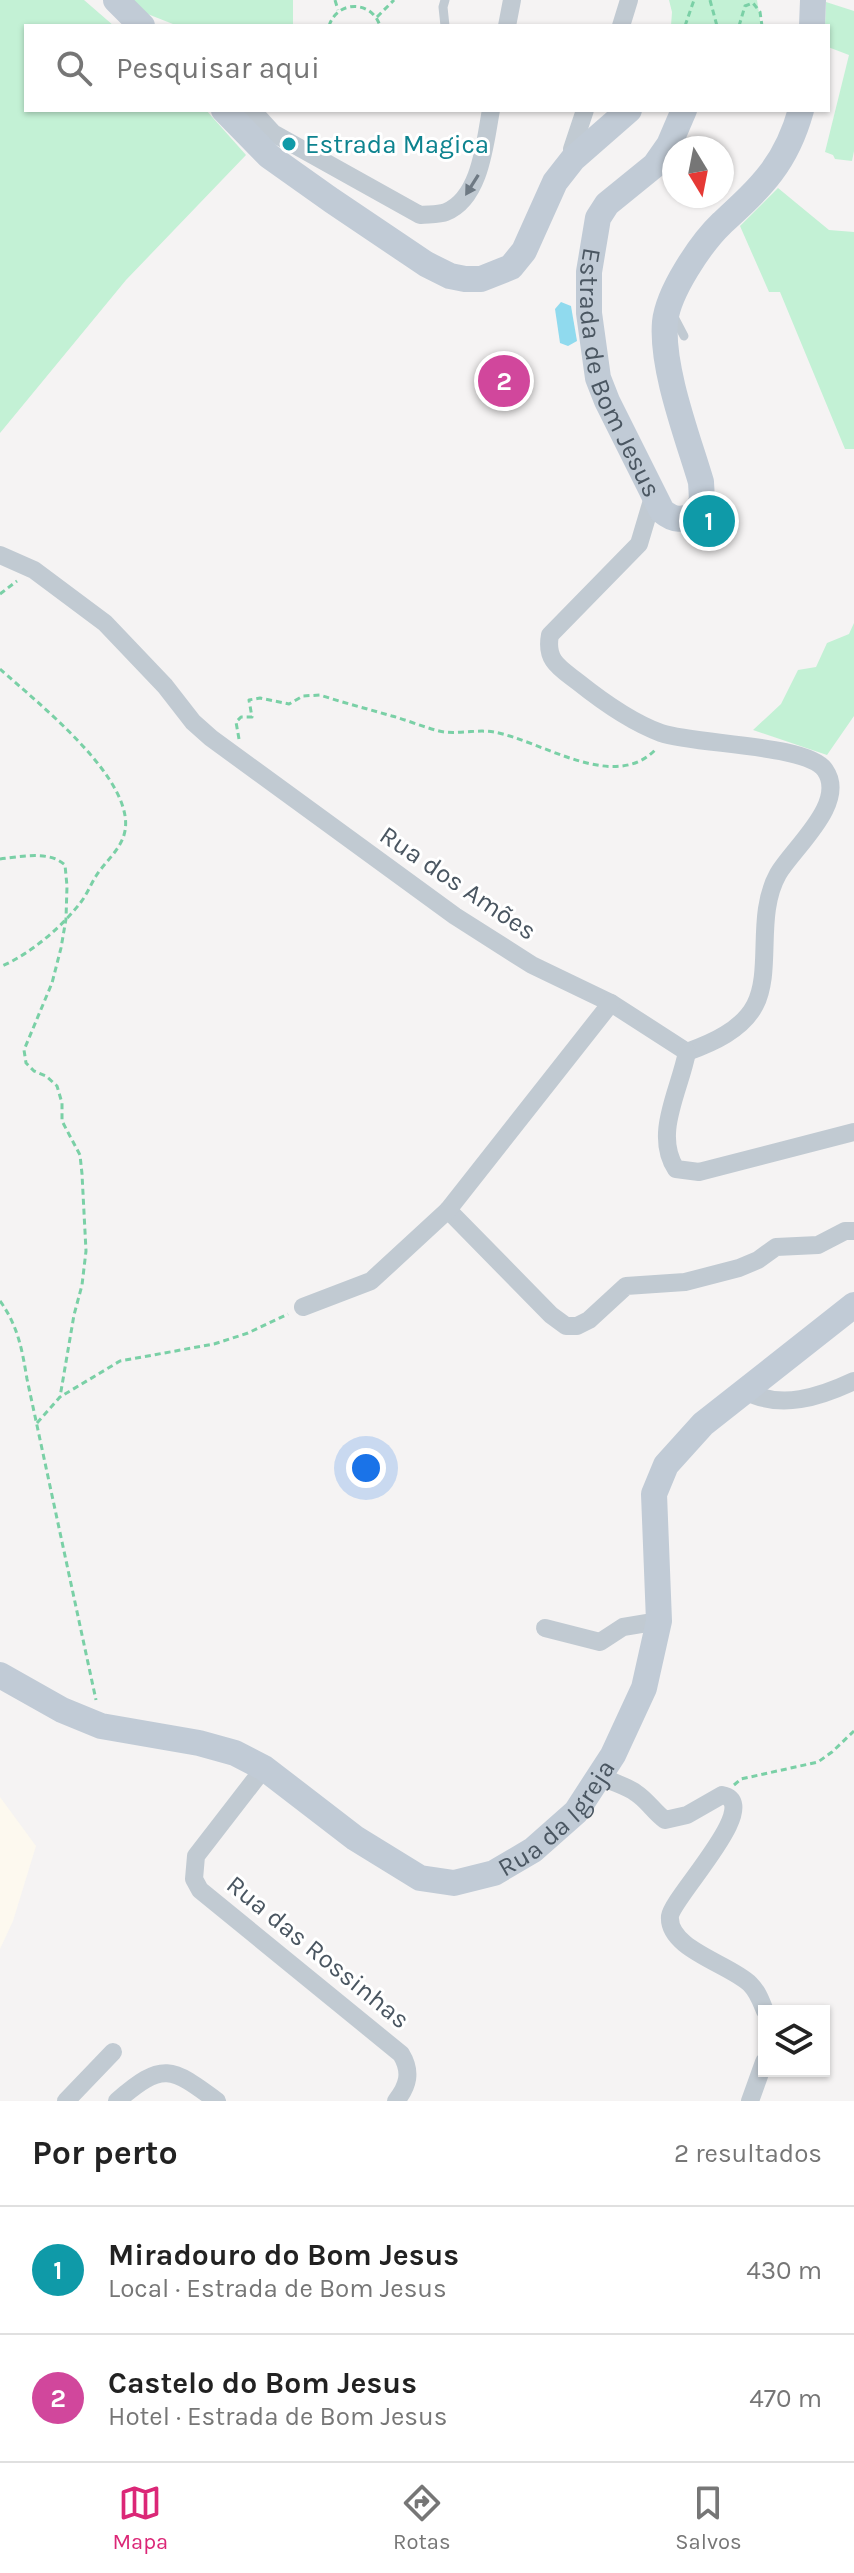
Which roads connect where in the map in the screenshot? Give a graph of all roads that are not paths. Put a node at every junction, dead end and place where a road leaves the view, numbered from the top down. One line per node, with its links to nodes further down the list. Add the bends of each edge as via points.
1 (116, 0): 6 (main road)
2 (445, 0): 7 (lane)
3 (512, 0): 8 (street)
4 (629, 0): 9 (street)
5 (813, 0): 10 (main road)
6 (140, 24)
7 (445, 24)
8 (505, 24)
9 (622, 24)
10 (812, 24)
11 (226, 112): 18 (main road, via 269,156 331,200 426,264 465,279 481,279 511,267 524,251 555,182)
12 (254, 112): 13 (street, one-way to 12, via 479,174 464,197 447,212 420,215 273,133)
13 (491, 112)
14 (584, 112): 18 (street)
15 (627, 112): 18 (main road)
16 (683, 112): 21 (main road, Estrada de Bom Jesus, via 655,165 607,204 598,218 589,272 598,378)
17 (800, 112): 19 (main road, Estrada de Bom Jesus, via 777,168 696,252)
18 (573, 159)
19 (669, 309): 20 (lane); 21 (main road, Estrada de Bom Jesus, via 665,320 671,372 702,500 696,513 680,520 670,518)
20 (684, 336)
21 (653, 497): 24 (street, via 639,544 550,635 551,659 597,697 662,733 792,753 812,759 830,781 822,815 777,875 768,899 757,1003 733,1029)
22 (0, 555): 23 (street, Rua dos Amões, via 34,570 105,623 211,738 455,916 532,965)
23 (611, 1003): 24 (street, Rua dos Amões); 26 (street)
24 (687, 1052): 25 (street, via 665,1136 676,1169 699,1172)
25 (854, 1132)
26 (448, 1210): 27 (street, via 566,1326 589,1320 626,1286 685,1282 739,1268 776,1247 818,1245); 29 (street, via 371,1281)
27 (854, 1231)
28 (853, 1301): 31 (main road, Rua da Igreja)
29 (303, 1307)
30 (854, 1381): 31 (street, via 791,1401)
31 (745, 1391): 32 (main road, Rua da Igreja, via 693,1434 666,1465 654,1494)
32 (659, 1621): 33 (street, via 623,1627 600,1642); 36 (main road, Rua da Igreja, via 644,1688)
33 (545, 1628)
34 (0, 1675): 35 (main road, Rua da Igreja, via 101,1726 199,1743)
35 (264, 1768): 36 (main road, Rua da Igreja, via 355,1838 420,1878 454,1883 494,1873 533,1850 576,1812); 43 (street, Rua das Rossinhas, via 196,1856 194,1879 200,1890 401,2054 408,2079)
36 (600, 1775): 37 (street, via 641,1796 665,1820 687,1815 722,1795 734,1802 733,1816 674,1907 671,1924 682,1943 753,1987)
37 (762, 2005)
38 (113, 2052): 40 (street)
39 (759, 2077): 44 (street)
40 (66, 2101)
41 (117, 2101): 42 (street, via 140,2080 165,2074 183,2076)
42 (217, 2101)
43 (396, 2101)
44 (750, 2101)

